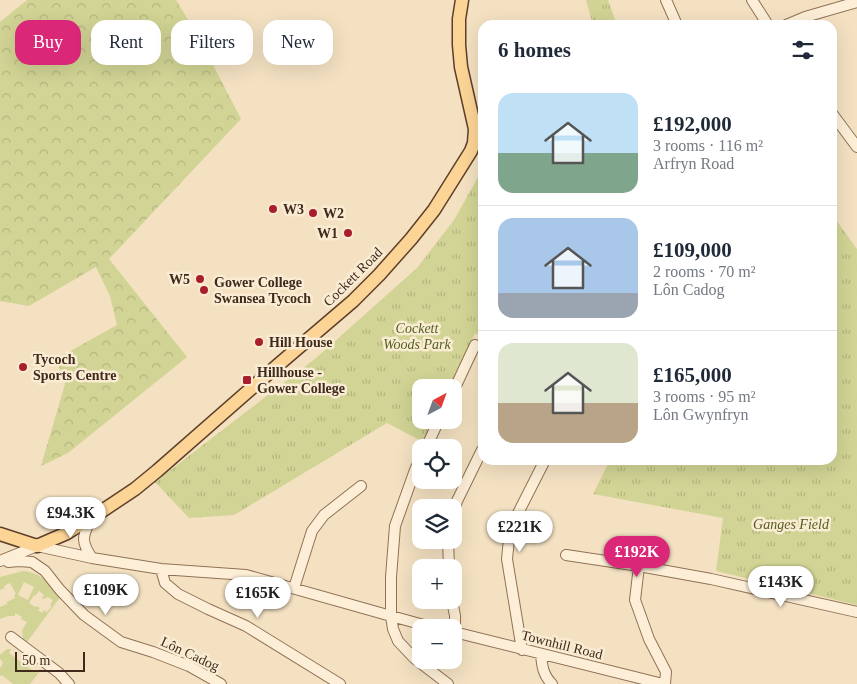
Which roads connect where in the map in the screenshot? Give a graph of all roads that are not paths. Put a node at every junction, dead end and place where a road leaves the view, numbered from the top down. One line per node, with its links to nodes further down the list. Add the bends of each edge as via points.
1 (462, 0): 17 (main road, Cockett Road, via 458,45 475,136 471,151 434,210 379,276 353,301 157,471)
2 (666, 0): 5 (street)
3 (752, 0): 6 (street)
4 (857, 2): 7 (street)
5 (675, 20)
6 (765, 20)
7 (798, 20)
8 (837, 120): 9 (street)
9 (857, 147)
10 (475, 345): 11 (street)
11 (459, 379)
12 (478, 458): 16 (street)
13 (542, 465): 32 (street, via 510,529 507,559)
14 (412, 478): 28 (street, via 395,526)
15 (361, 486): 26 (street, via 324,515 312,530)
16 (458, 499)
17 (91, 518): 19 (main road, Cockett Road); 22 (street, via 83,538)
18 (0, 534): 19 (main road); 20 (main road)
19 (57, 537): 20 (main road, Cockett Road)
20 (37, 546): 22 (street); 23 (street)
21 (566, 555): 24 (street)
22 (92, 558): 25 (street)
23 (0, 562): 35 (street, Lôn Cadog, via 32,562 45,571 84,615 121,642 189,666)
24 (639, 566): 27 (street); 39 (street, via 636,600 649,639 666,672)
25 (161, 569): 26 (street, via 246,575); 36 (street, via 165,583 178,594 246,626)
26 (294, 588): 28 (street)
27 (857, 612)
28 (391, 616): 29 (street); 37 (street, via 398,641)
29 (412, 622)
30 (462, 634): 32 (street, Townhill Road)
31 (11, 637): 34 (street)
32 (522, 650): 33 (street, Townhill Road)
33 (541, 654): 38 (street, via 542,667); 39 (street, Townhill Road)
34 (69, 684)
35 (221, 684)
36 (340, 684)
37 (448, 684)
38 (552, 684)
39 (664, 684)

